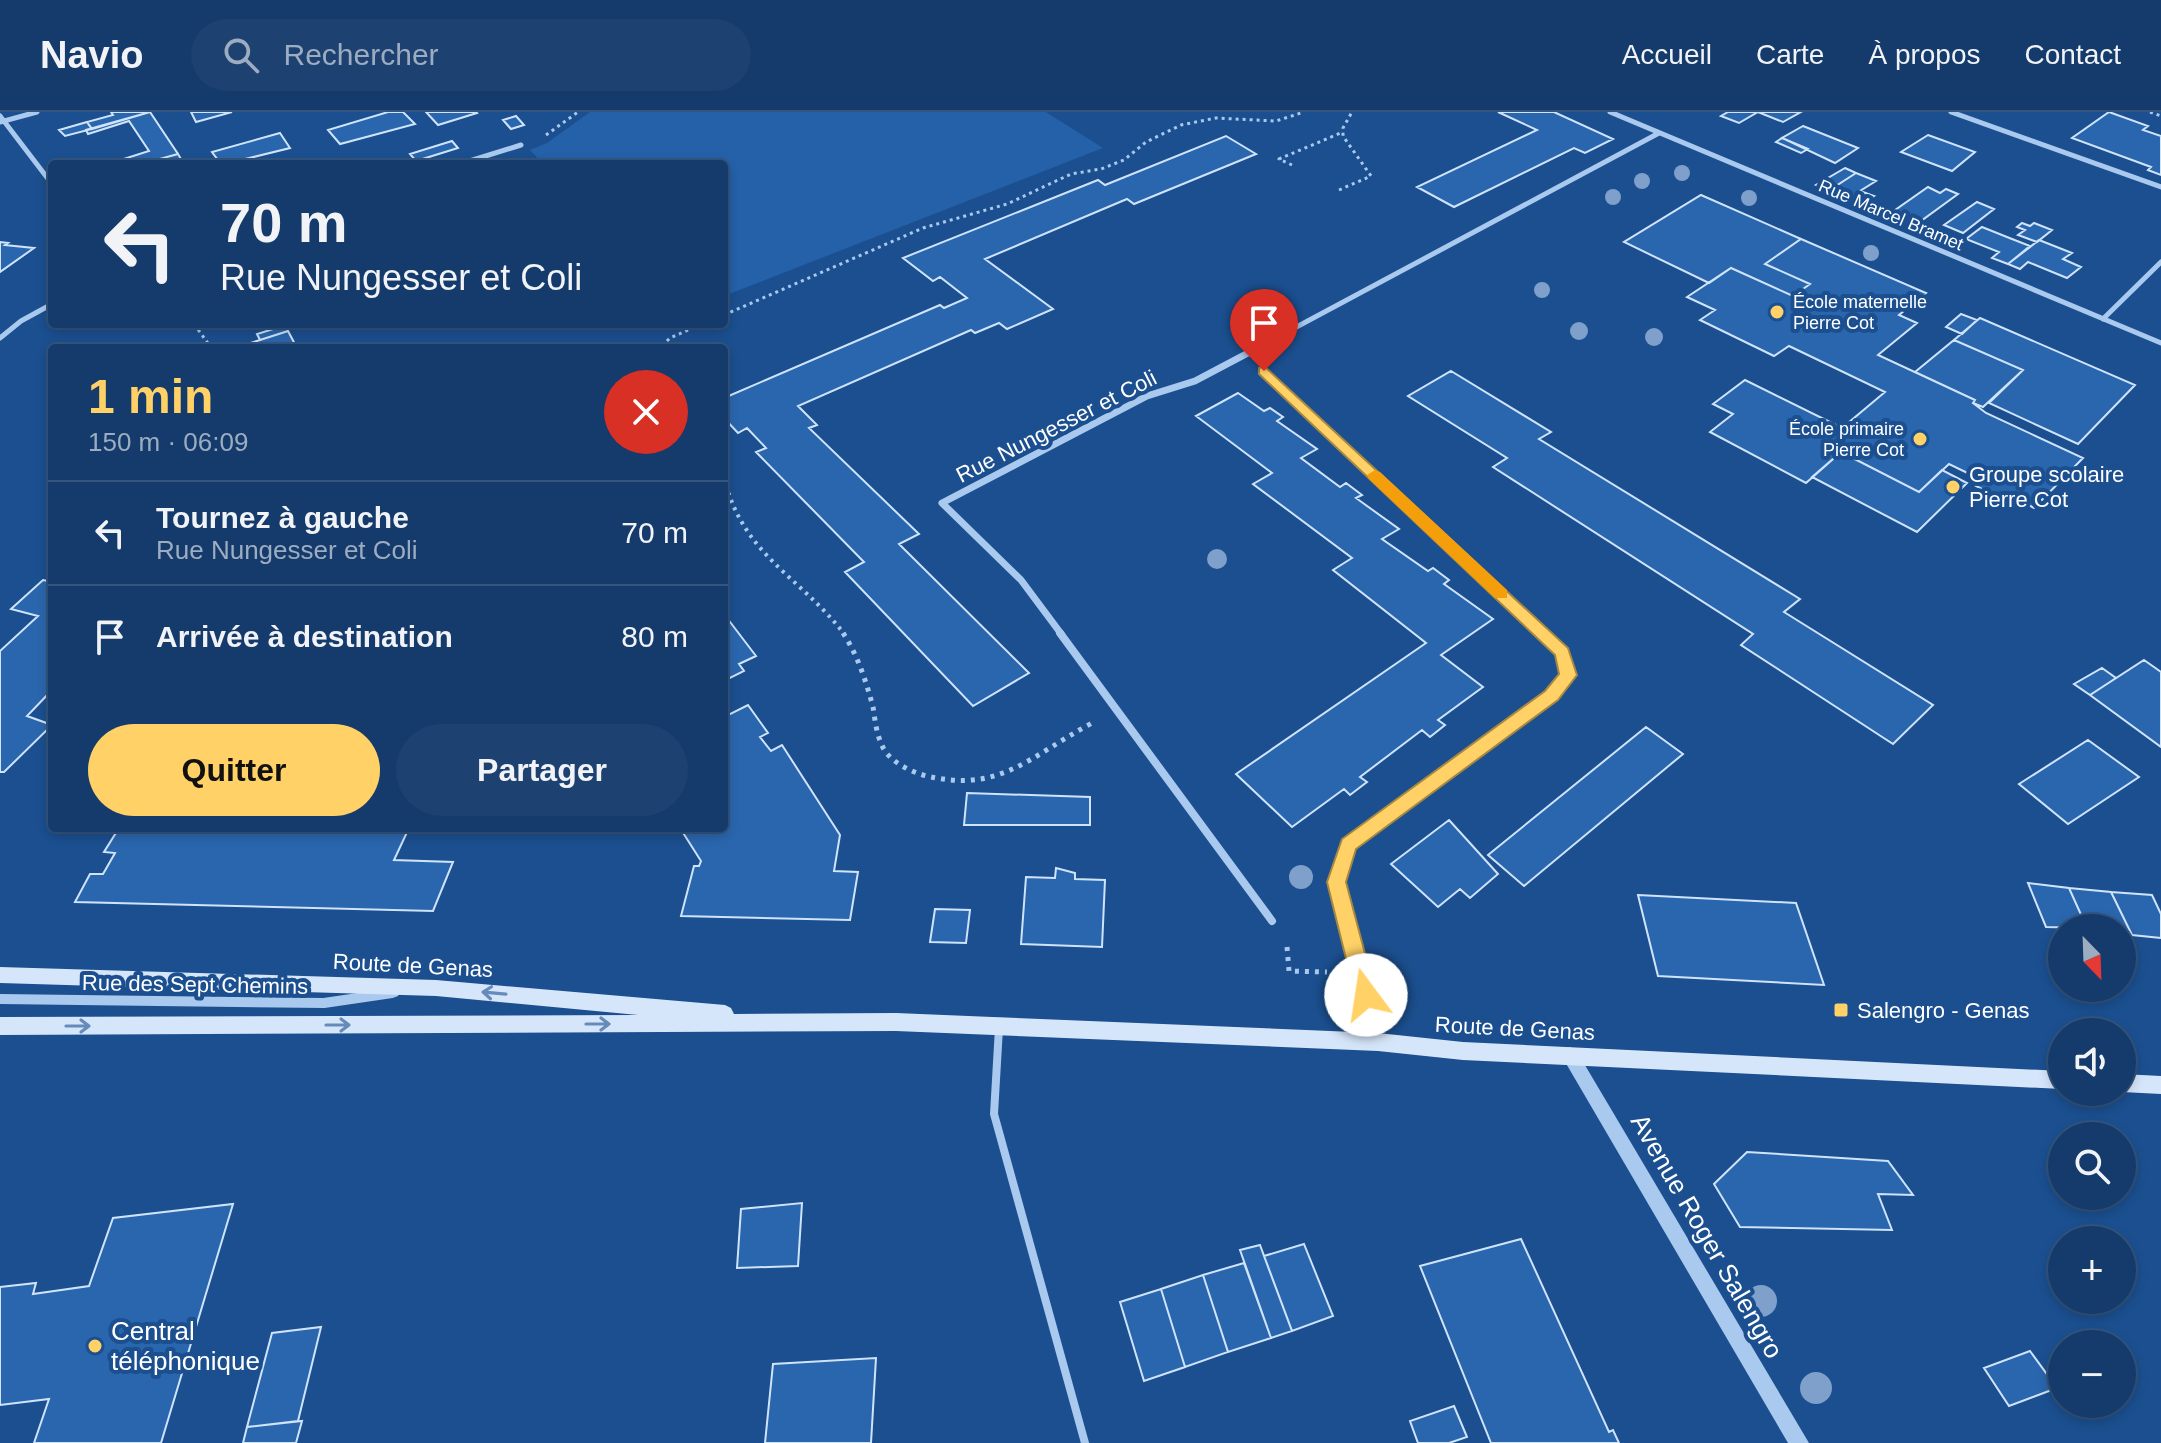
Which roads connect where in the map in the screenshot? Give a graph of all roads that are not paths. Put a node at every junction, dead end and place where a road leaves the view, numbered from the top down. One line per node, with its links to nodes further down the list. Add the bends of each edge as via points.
1 (37, 112): 4 (street)
2 (1610, 112): 5 (street, Rue Marcel Bramet)
3 (1951, 112): 9 (street)
4 (1, 120): 8 (street)
5 (1659, 133): 12 (street, Rue Marcel Bramet); 16 (street, Rue Nungesser et Coli, via 1195,381 1147,396 942,503 1021,580)
6 (521, 145): 7 (street)
7 (473, 160)
8 (48, 179)
9 (2161, 187)
10 (2161, 262): 12 (street)
11 (48, 306): 13 (street)
12 (2103, 319): 14 (street, Rue Marcel Bramet)
13 (0, 338)
14 (2161, 343)
15 (1264, 371): 23 (street, via 1562,652 1568,675 1551,696 1348,844 1336,882)
16 (1272, 921)
17 (0, 975): 18 (main road, Route de Genas)
18 (436, 988): 19 (street, Rue des Sept Chemins, via 324,1003); 20 (main road, Route de Genas, one-way to 18)
19 (0, 999)
20 (822, 1023): 21 (main road, Route de Genas, one-way to 20); 22 (main road, Route de Genas)
21 (0, 1026)
22 (999, 1028): 23 (main road, Route de Genas); 28 (lane, via 994,1114)
23 (1378, 1042): 24 (main road, Route de Genas)
24 (1570, 1055): 25 (main road, Route de Genas); 29 (street, Avenue Roger Salengro)
25 (2048, 1079)
26 (2136, 1084): 27 (main road)
27 (2161, 1085)
28 (1085, 1443)
29 (1799, 1443)

